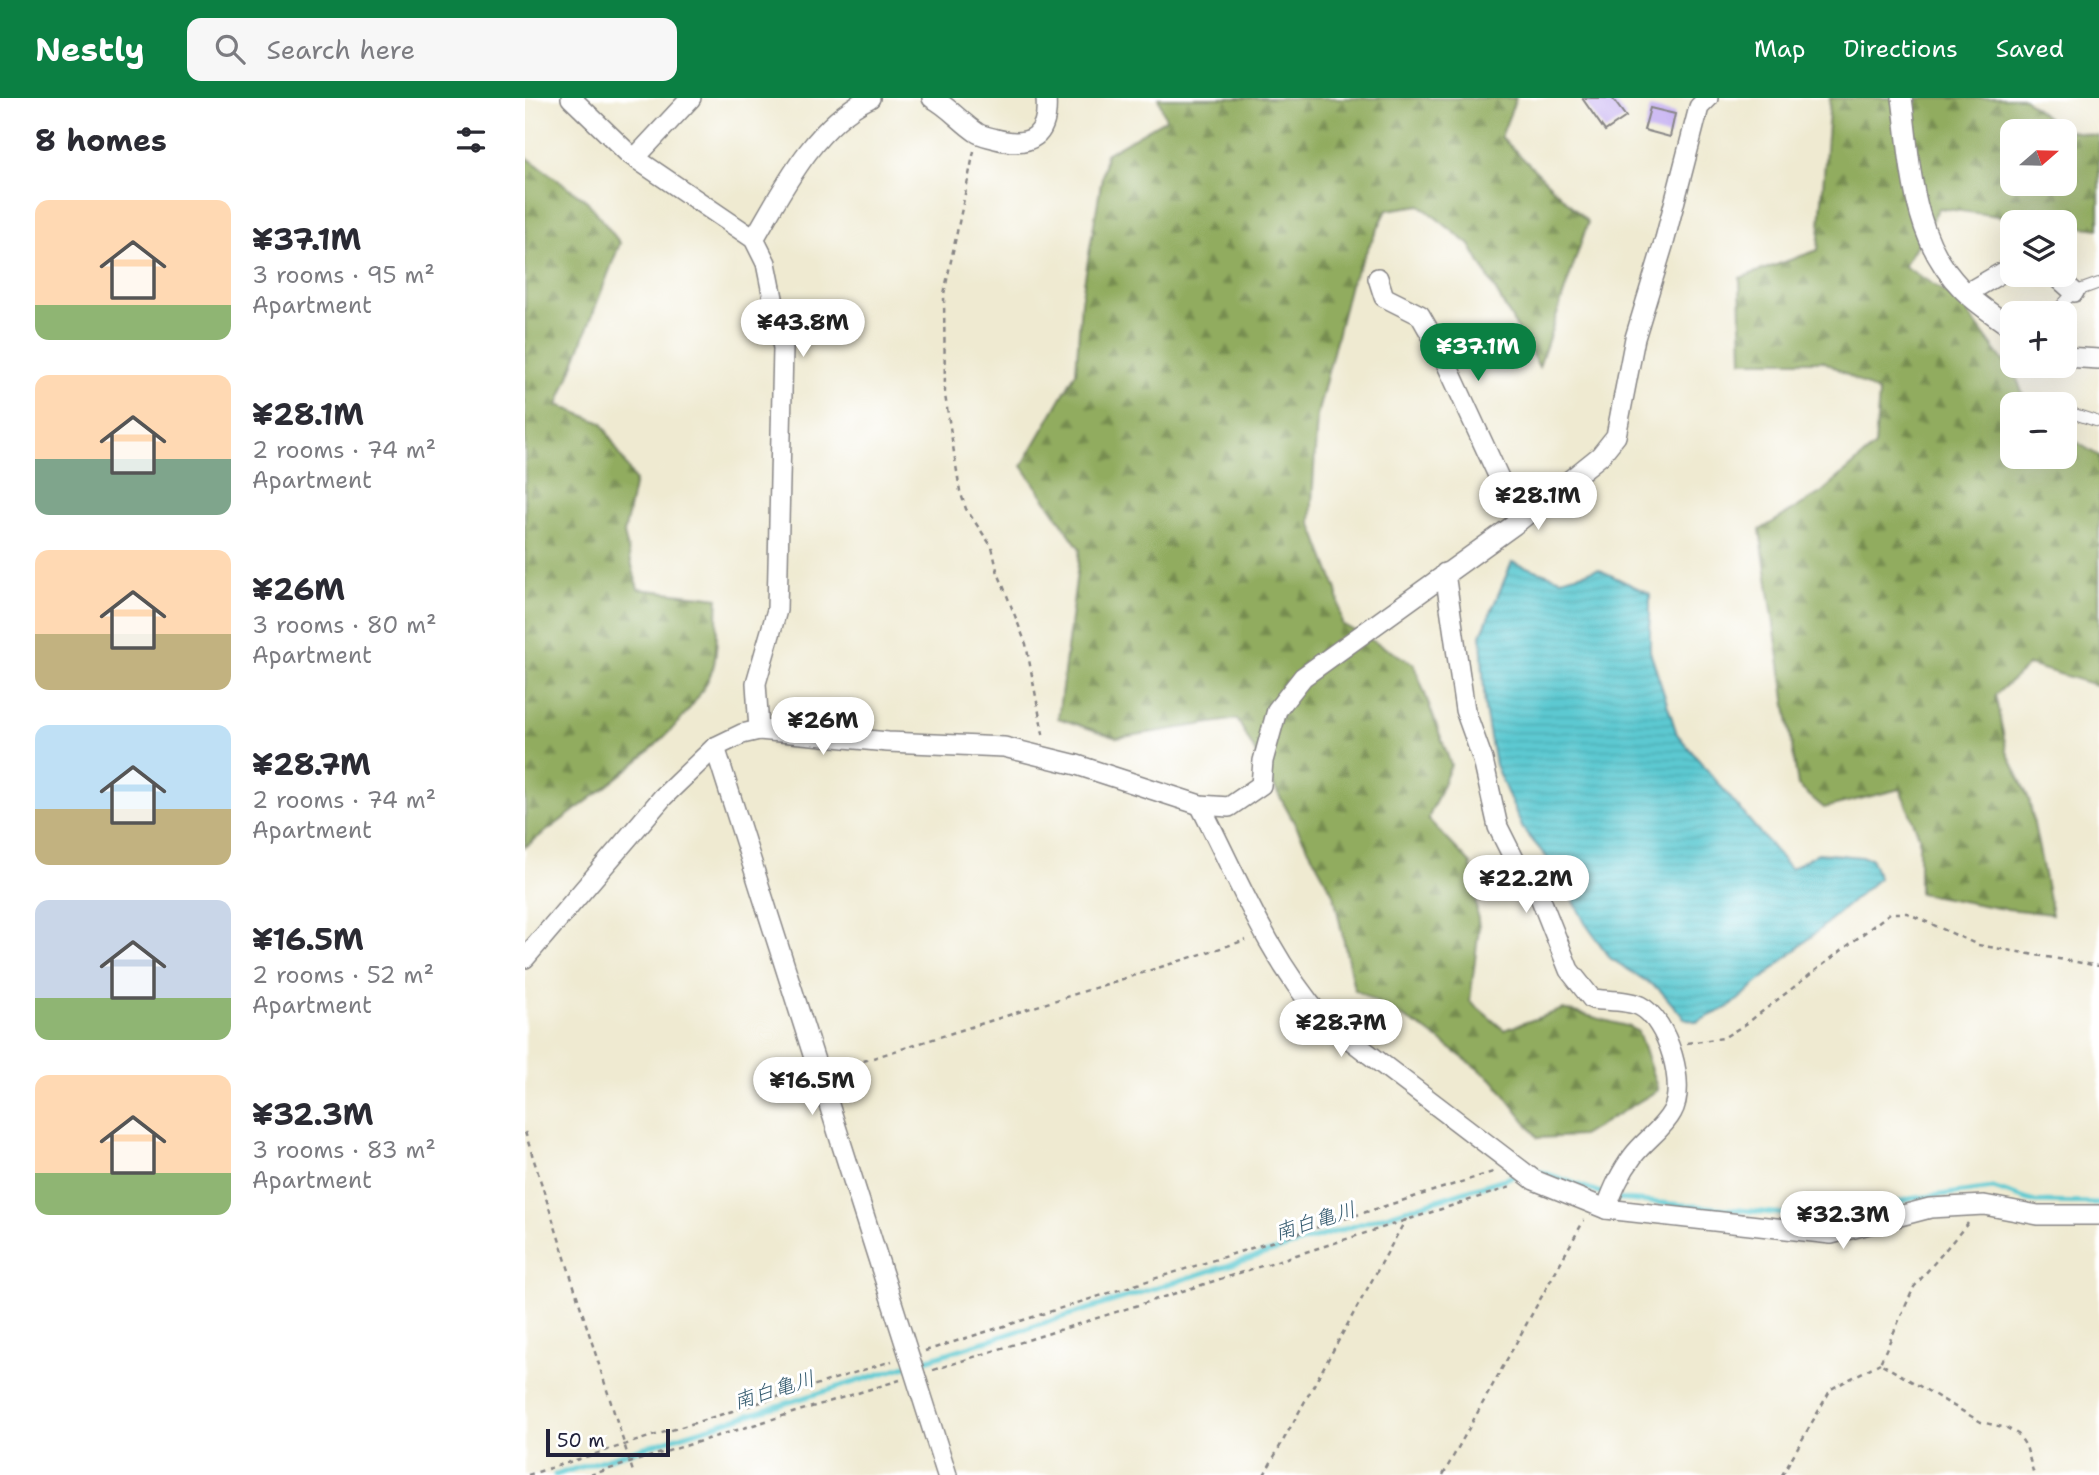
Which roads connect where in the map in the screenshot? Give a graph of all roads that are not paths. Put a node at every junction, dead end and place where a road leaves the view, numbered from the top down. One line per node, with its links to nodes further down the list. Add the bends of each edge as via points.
1 (571, 98): 8 (street)
2 (691, 98): 8 (street)
3 (932, 98): 4 (street, via 978,134 1016,144 1028,142 1041,129)
4 (1046, 98)
5 (1708, 98): 22 (street, via 1699,107 1635,338 1616,436 1600,456)
6 (1902, 98): 15 (street, via 1915,197 1929,244)
7 (863, 100): 9 (street, via 835,122 795,170)
8 (635, 158): 9 (street)
9 (754, 239): 24 (street, via 766,263 783,348 777,610 755,683)
10 (2000, 274): 15 (street)
11 (1378, 278): 22 (street, via 1384,297 1420,315 1431,333)
12 (2099, 284): 14 (lane)
13 (2068, 287): 14 (street)
14 (2074, 292): 16 (lane)
15 (1967, 293): 17 (street)
16 (2065, 301)
17 (2000, 319)
18 (2077, 358): 19 (street)
19 (2099, 359)
20 (2077, 415): 21 (lane)
21 (2099, 422)
22 (1519, 521): 23 (street)
23 (1445, 573): 26 (street, via 1303,677 1277,710 1261,785 1229,807); 28 (street, via 1465,710 1483,760 1498,828 1538,892 1569,970 1592,999 1639,1005 1656,1018 1667,1041 1679,1095 1672,1114 1633,1156)
24 (759, 730): 25 (street); 26 (street, via 1004,747)
25 (715, 747): 27 (street, via 663,797); 30 (street)
26 (1200, 805): 28 (street, via 1266,934 1323,1019 1534,1180)
27 (525, 958)
28 (1604, 1201): 29 (street, via 1831,1234 1930,1208 1985,1205 2038,1215)
29 (2099, 1215)
30 (947, 1475)

